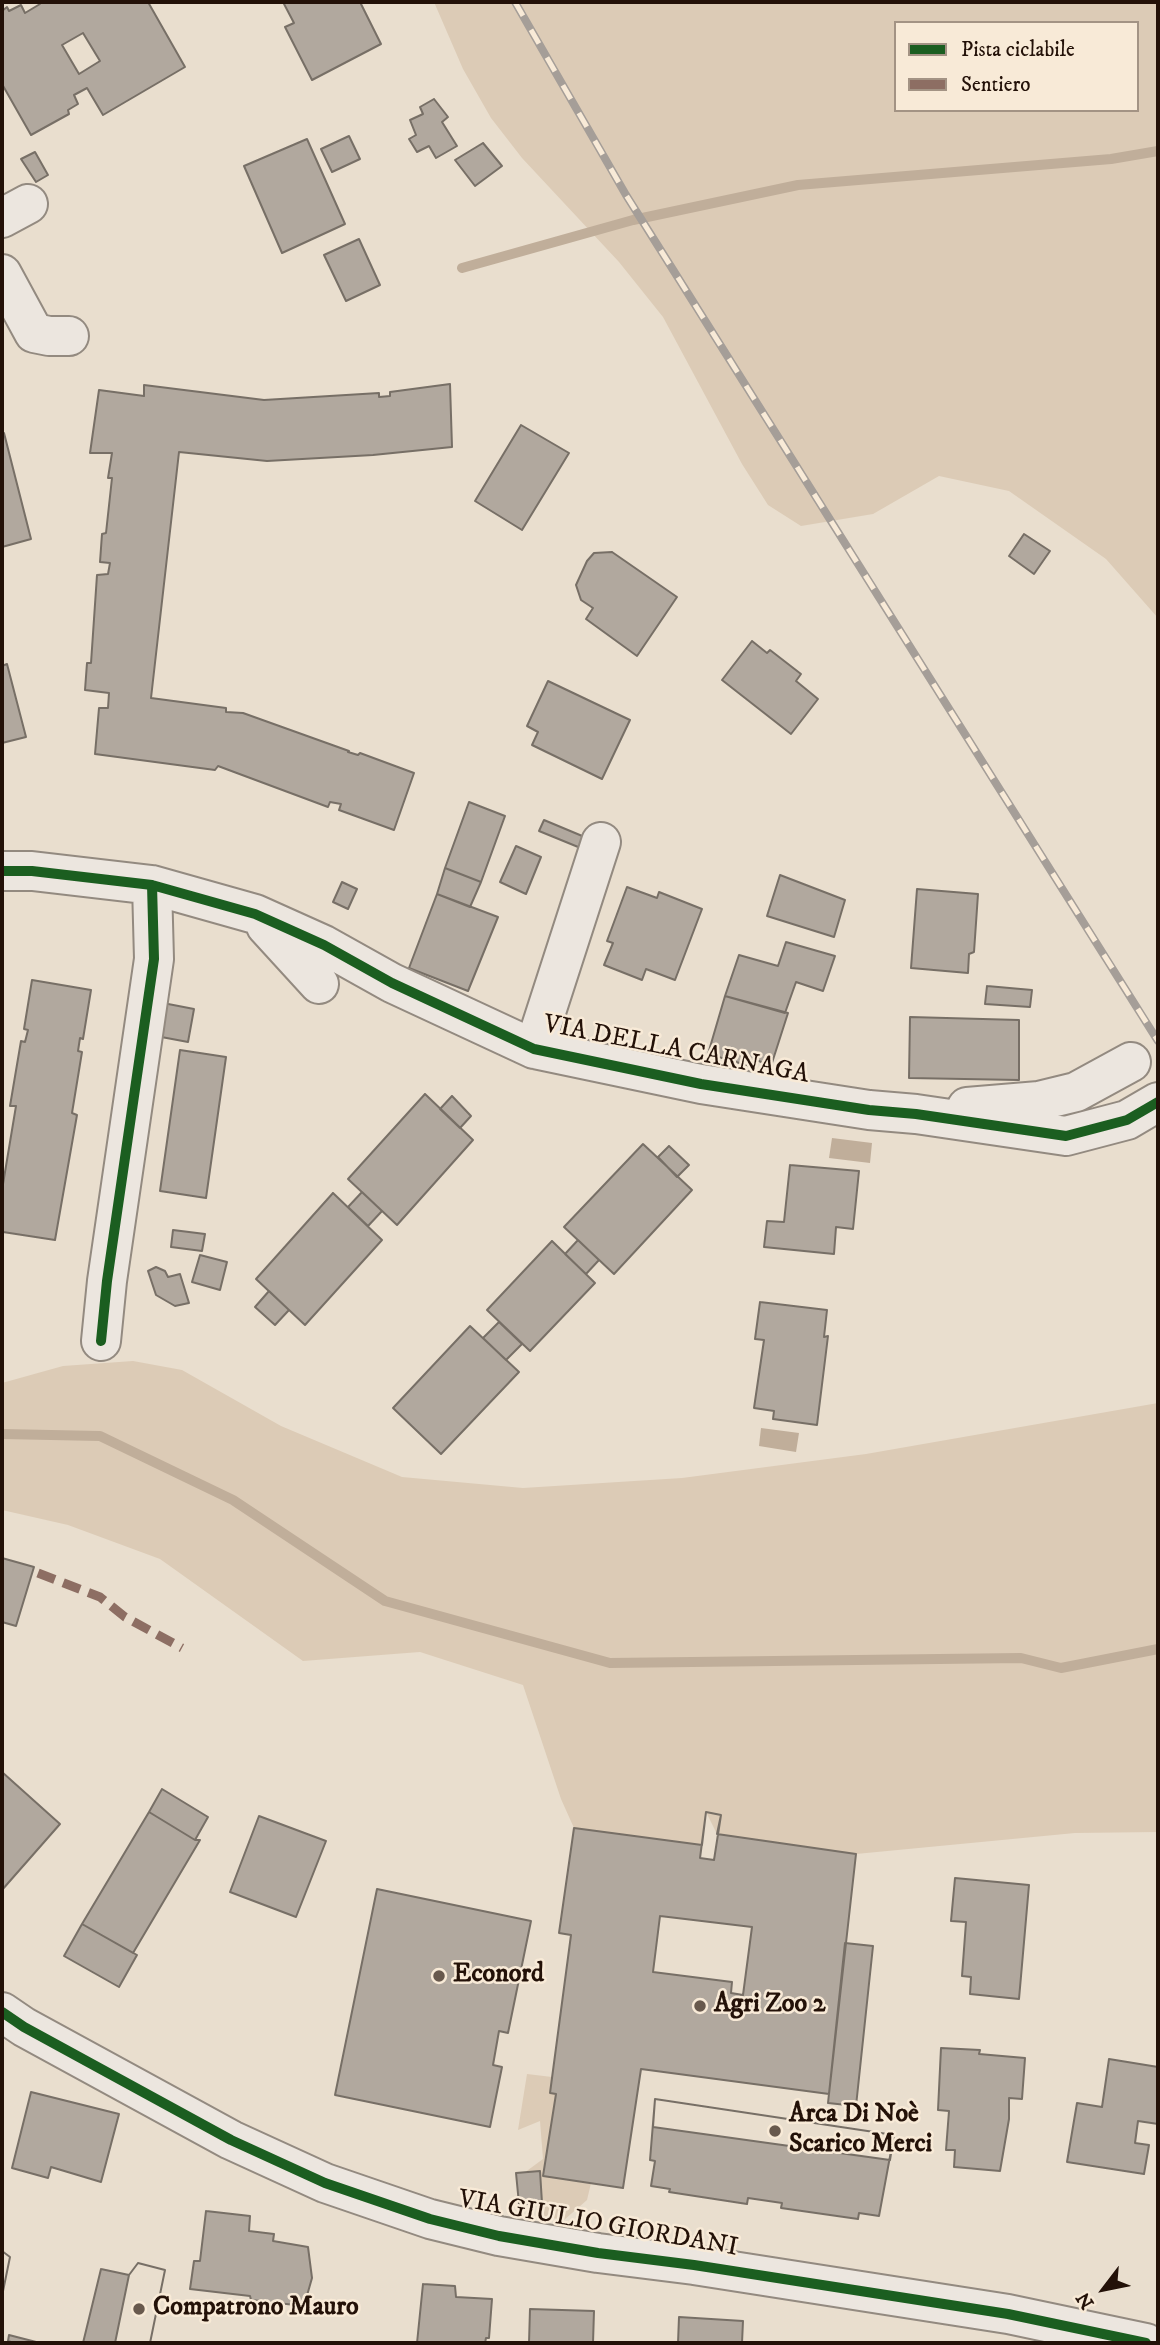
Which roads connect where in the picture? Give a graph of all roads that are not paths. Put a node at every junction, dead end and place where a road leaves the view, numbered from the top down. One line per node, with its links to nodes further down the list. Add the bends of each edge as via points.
1 (2, 274): 2 (street, via 34,333)
2 (69, 336)
3 (601, 842): 8 (street, VIA DELLA CARNAGA)
4 (2, 871): 5 (street, VIA DELLA CARNAGA)
5 (152, 885): 6 (street, VIA DELLA CARNAGA); 13 (street, via 154,960)
6 (255, 914): 7 (street); 8 (street, VIA DELLA CARNAGA)
7 (319, 984)
8 (534, 1049): 11 (street, VIA DELLA CARNAGA, via 701,1084)
9 (1131, 1062): 10 (street, VIA DELLA CARNAGA)
10 (1094, 1083): 11 (street, VIA DELLA CARNAGA, via 1039,1101); 12 (street, VIA DELLA CARNAGA)
11 (916, 1114): 12 (street, VIA DELLA CARNAGA, via 1066,1136)
12 (1129, 1116)
13 (101, 1341)
14 (2, 2012): 15 (street, VIA GIULIO GIORDANI, via 231,2140 326,2183 430,2219 585,2251 1009,2314)
15 (1146, 2343)

